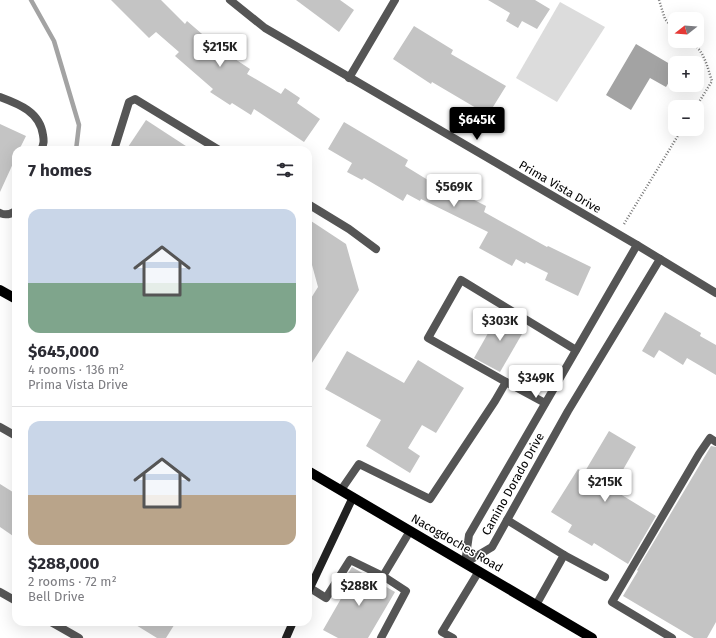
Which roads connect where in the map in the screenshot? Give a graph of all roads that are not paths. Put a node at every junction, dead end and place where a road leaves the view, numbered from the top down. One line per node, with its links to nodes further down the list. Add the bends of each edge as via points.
1 (230, 0): 3 (street, Prima Vista Drive, via 265,28)
2 (395, 0): 3 (street)
3 (349, 78): 11 (street, Prima Vista Drive)
4 (0, 97): 5 (street, via 23,106 37,117 42,130)
5 (43, 146)
6 (115, 146): 7 (street, via 129,102 135,99)
7 (212, 146)
8 (312, 206): 12 (street)
9 (0, 213): 10 (street)
10 (12, 213)
11 (637, 245): 13 (street, Prima Vista Drive); 17 (street, Camino Dorado Drive)
12 (376, 248)
13 (660, 259): 15 (street, Prima Vista Drive); 26 (street, Camino Dorado Drive)
14 (0, 290): 16 (main road)
15 (716, 293)
16 (12, 297)
17 (576, 350): 18 (street, via 461,280 428,338); 19 (street, Camino Dorado Drive)
18 (506, 382): 19 (street); 24 (street, via 430,499 360,464)
19 (545, 403): 29 (street, Camino Dorado Drive, via 469,535)
20 (0, 427): 21 (street)
21 (12, 434)
22 (716, 442): 45 (street, via 710,438 699,454 612,602)
23 (312, 473): 24 (main road, Nacogdoches Road)
24 (341, 490): 25 (main road, Nacogdoches Road)
25 (353, 497): 27 (main road, Nacogdoches Road); 33 (street)
26 (507, 520): 28 (street); 29 (street, Camino Dorado Drive, via 492,547)
27 (410, 531): 29 (main road, Nacogdoches Road); 31 (street)
28 (564, 555): 32 (street); 37 (street)
29 (466, 563): 30 (main road, Nacogdoches Road)
30 (479, 571): 37 (main road, Nacogdoches Road); 43 (street, via 442,632)
31 (383, 576): 34 (street, via 350,560 326,598); 42 (street, via 406,591)
32 (605, 577)
33 (312, 584)
34 (312, 591)
35 (0, 592): 36 (street)
36 (12, 599)
37 (536, 605): 44 (main road, Nacogdoches Road)
38 (58, 626): 40 (street)
39 (291, 626): 41 (street)
40 (78, 638)
41 (286, 638)
42 (381, 638)
43 (453, 638)
44 (592, 638)
45 (672, 638)

